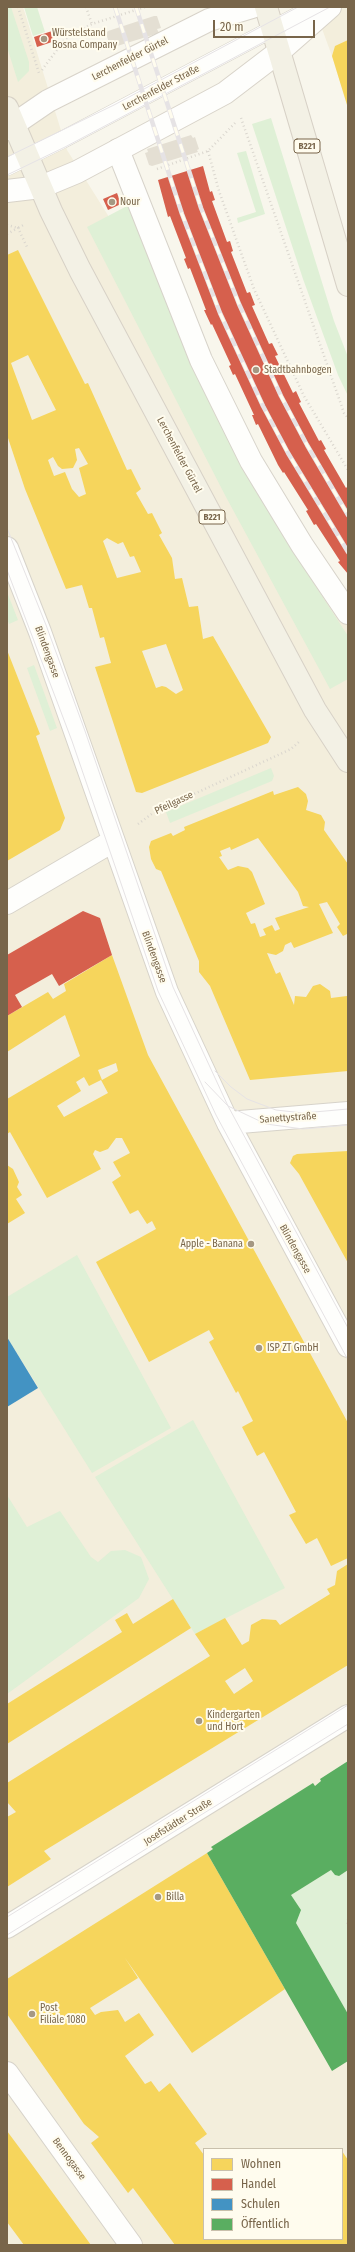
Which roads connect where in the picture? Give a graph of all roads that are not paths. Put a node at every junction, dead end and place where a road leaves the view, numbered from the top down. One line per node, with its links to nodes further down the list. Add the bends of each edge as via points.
1 (252, 7): 7 (street, Lerchenfelder Gürtel, via 209,20)
2 (266, 7): 5 (main road, B221)
3 (314, 7): 5 (lane, Lerchenfelder Straße)
4 (330, 7): 6 (street)
5 (273, 28): 6 (main road, B221); 9 (lane, Lerchenfelder Straße)
6 (280, 51): 8 (street, via 231,89); 13 (main road, B221)
7 (9, 120): 9 (main road, Lerchenfelder Gürtel / B221)
8 (118, 150): 11 (street, via 77,172); 15 (street, via 201,360 251,461 302,545)
9 (28, 157): 10 (lane, Lerchenfelder Straße); 11 (main road, Lerchenfelder Gürtel / B221)
10 (7, 167)
11 (41, 187): 12 (street); 16 (main road, Lerchenfelder Gürtel / B221, via 80,270 321,720)
12 (7, 191)
13 (348, 285)
14 (7, 548): 17 (street, Blindengasse, via 40,632)
15 (348, 613)
16 (348, 761)
17 (113, 841): 18 (street); 20 (street, Blindengasse, via 167,992)
18 (7, 903)
19 (348, 1113): 20 (street, Sanettystraße)
20 (228, 1123): 21 (street, Blindengasse)
21 (348, 1346)
22 (348, 1716): 23 (street, Josefstädter Straße)
23 (7, 1927)
24 (7, 2073): 25 (street, Bennogasse)
25 (131, 2245)

